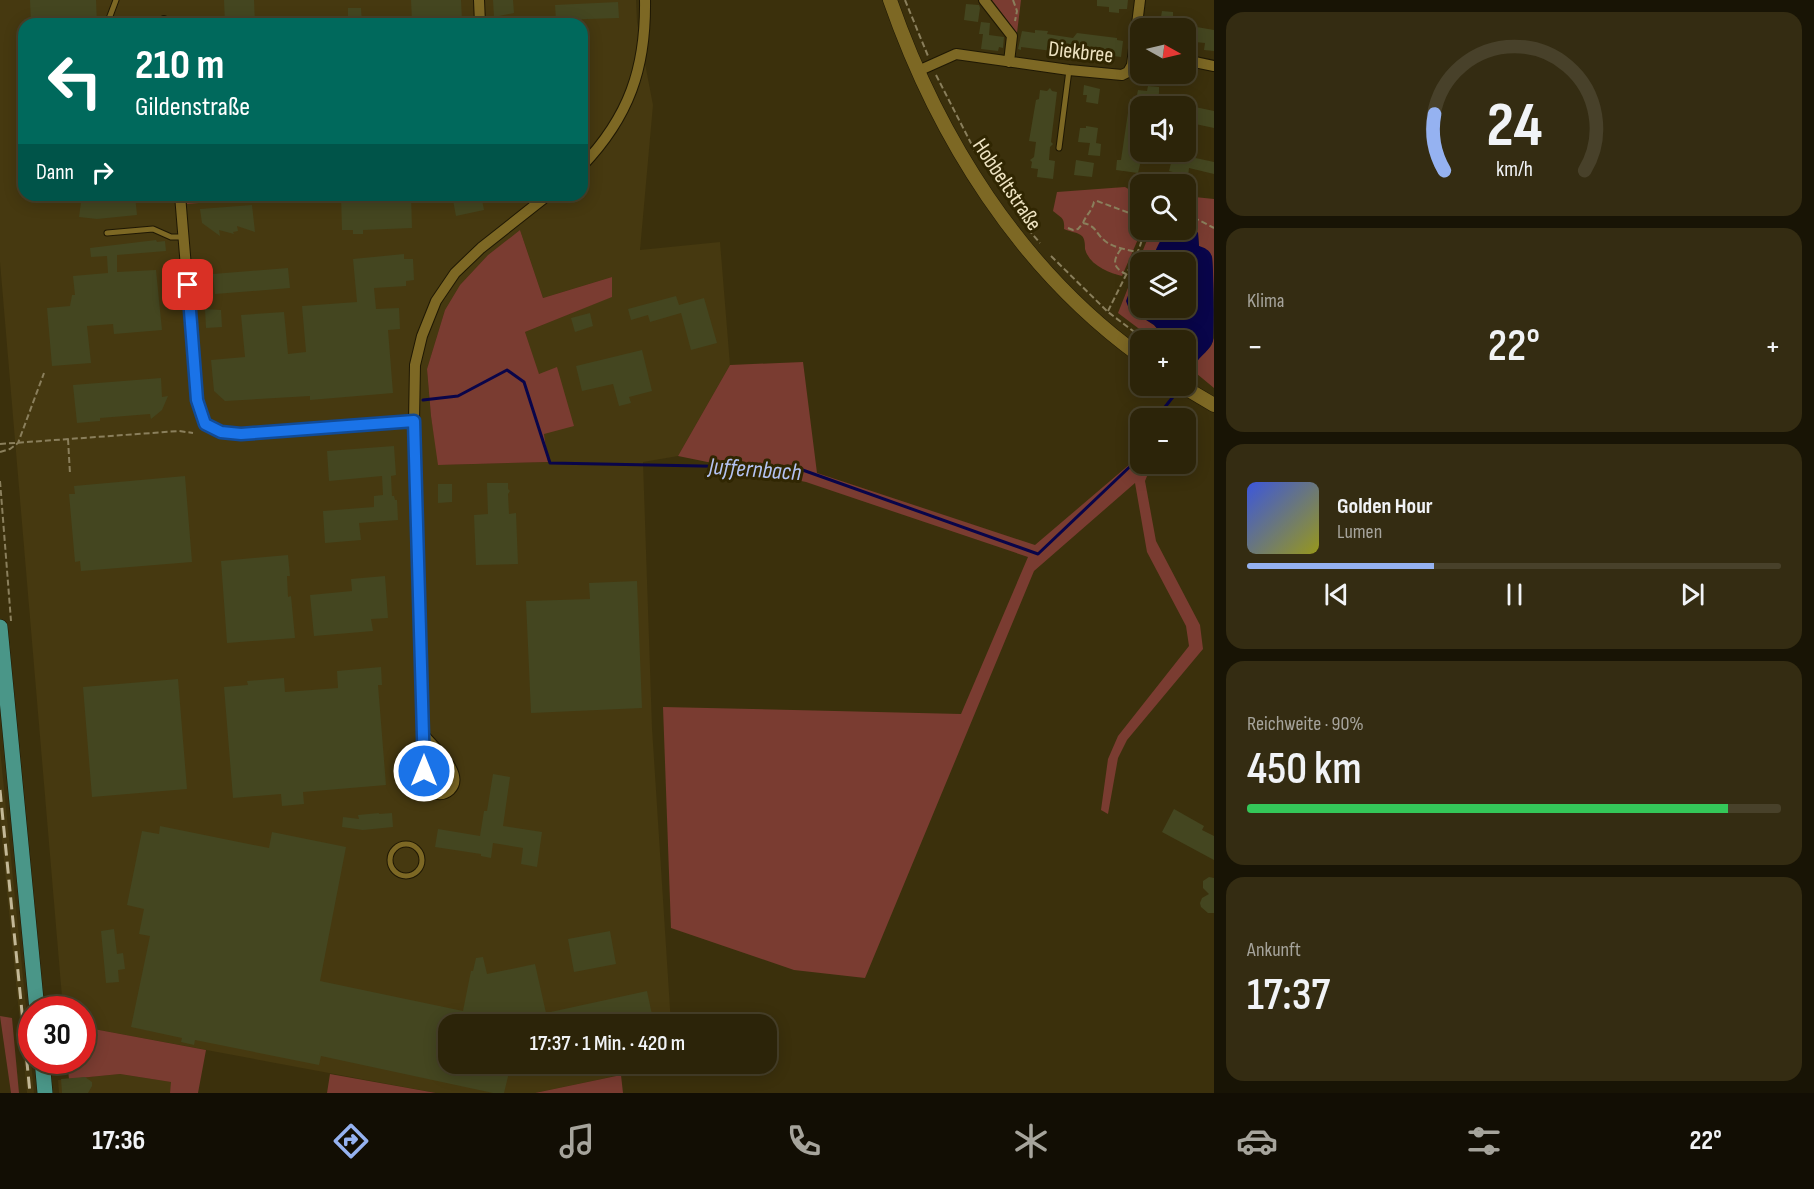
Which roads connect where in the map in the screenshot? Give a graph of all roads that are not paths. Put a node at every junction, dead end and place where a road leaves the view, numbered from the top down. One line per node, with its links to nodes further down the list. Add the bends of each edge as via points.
1 (116, 0): 7 (lane)
2 (479, 0): 8 (street)
3 (645, 0): 17 (street, via 638,73 628,102 609,136)
4 (890, 0): 13 (street, Hobbeltstraße)
5 (984, 0): 10 (street, via 1012,36)
6 (1140, 0): 9 (street, Diekbree)
7 (109, 18)
8 (480, 18)
9 (1139, 18)
10 (1009, 62): 13 (street, Diekbree, via 956,54); 15 (street, Diekbree)
11 (1196, 62): 12 (street)
12 (1214, 66)
13 (925, 68): 22 (street, Hobbeltstraße, via 959,152 1004,221 1084,310)
14 (1130, 68): 15 (street, Diekbree, via 1122,75)
15 (1069, 70): 16 (lane)
16 (1059, 148)
17 (588, 159)
18 (181, 201): 21 (street)
19 (541, 201): 25 (street, via 455,273 436,301 415,364)
20 (107, 233): 21 (lane, via 151,229 171,237)
21 (184, 237): 25 (street, via 197,400 205,424 221,432 241,434)
22 (1130, 348)
23 (1196, 394): 24 (street)
24 (1214, 405)
25 (414, 421): 27 (street)
26 (0, 627): 29 (main road)
27 (424, 735): 27 (street, via 424,788 444,794 455,781 454,771)
28 (393, 869): 28 (lane, via 404,877 416,873 422,867 420,851 413,845 398,846 390,859)
29 (36, 996)
30 (43, 1074): 31 (main road)
31 (45, 1093)

